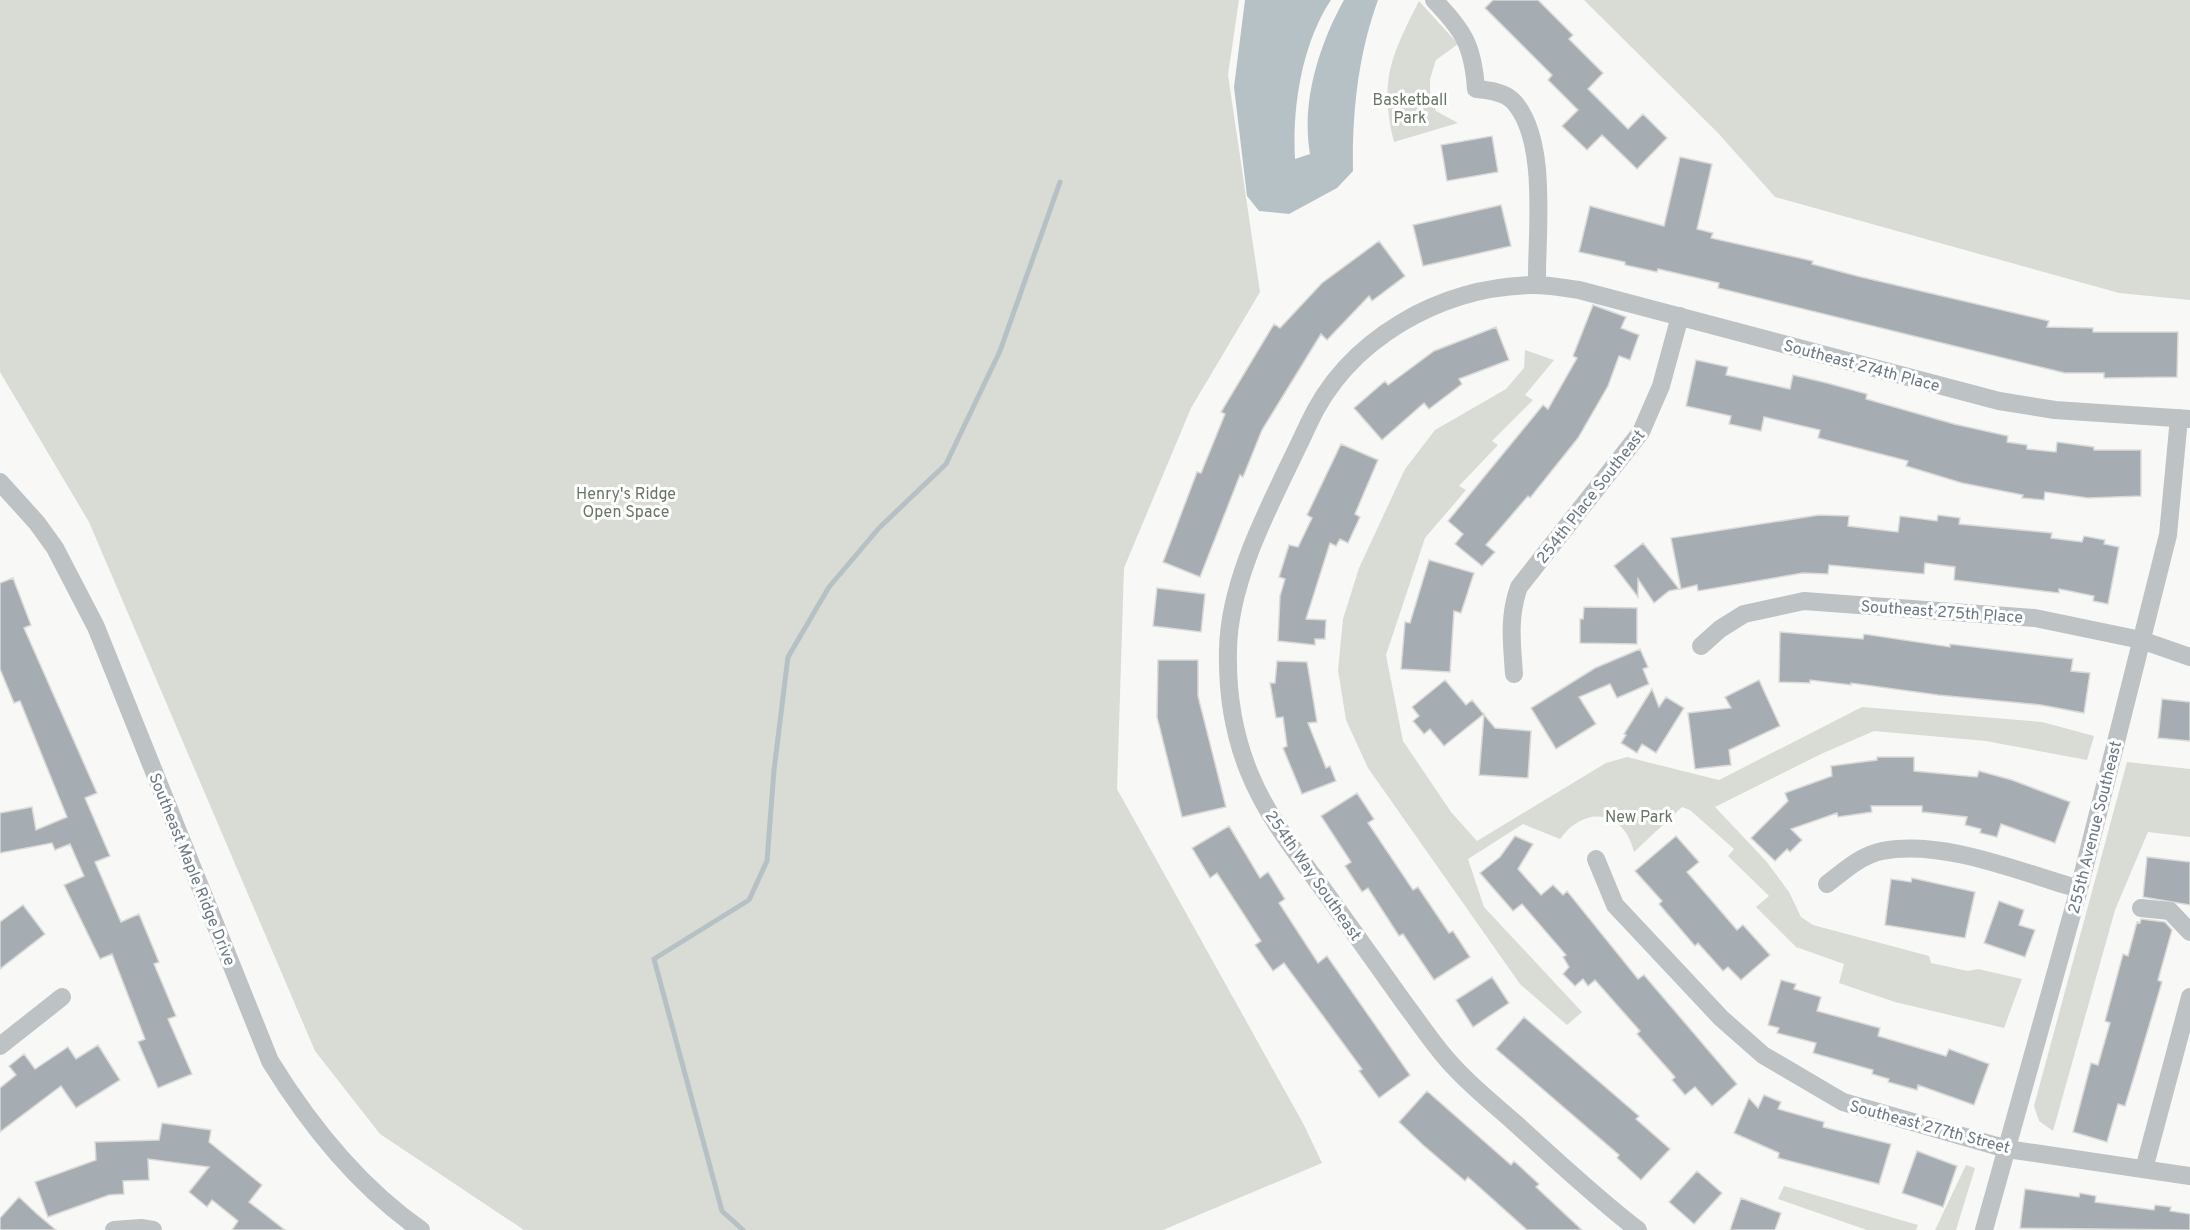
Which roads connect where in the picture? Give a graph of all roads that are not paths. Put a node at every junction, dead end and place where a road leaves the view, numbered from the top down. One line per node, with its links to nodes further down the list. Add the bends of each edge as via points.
1 (1434, 0): 2 (street, via 1462,30 1474,63 1476,89 1495,91 1514,102 1530,132 1538,187)
2 (1538, 285): 3 (street, Southeast 274th Place, via 1579,290); 24 (street, 254th Way Southeast, via 1464,294 1437,305 1375,340 1329,385 1249,556 1232,608 1230,687 1248,769 1272,819 1431,1039 1453,1067 1601,1202)
3 (1680, 316): 4 (street, Southeast 274th Place, via 1999,401 2055,410); 9 (street, 254th Place Southeast, via 1661,386 1641,432 1519,587 1510,630)
4 (2184, 419): 6 (street, 255th Avenue Southeast, via 2168,536)
5 (0, 482): 23 (street, Southeast Maple Ridge Drive, via 55,548 96,627 270,1061 333,1152)
6 (2140, 640): 7 (street, Southeast 275th Place, via 2035,618 1804,601 1744,614); 8 (street, Southeast 275th Place); 12 (street, 255th Avenue Southeast)
7 (1701, 646)
8 (2190, 657)
9 (1514, 674)
10 (1596, 859): 18 (street, Southeast 277th Street, via 1615,904 1721,1018 1763,1055 1843,1102)
11 (1827, 884): 12 (street, via 1858,861 1880,851 1905,849 1954,854)
12 (2079, 889): 18 (street, 255th Avenue Southeast)
13 (2141, 908): 14 (street, via 2170,911)
14 (2190, 932)
15 (62, 997): 17 (street)
16 (2190, 997): 19 (street)
17 (0, 1046)
18 (2007, 1149): 19 (street, Southeast 277th Street); 25 (street, 255th Avenue Southeast)
19 (2144, 1169): 20 (street, Southeast 277th Street)
20 (2190, 1176)
21 (114, 1230): 22 (street)
22 (153, 1230)
23 (421, 1230)
24 (1638, 1230)
25 (1984, 1230)

